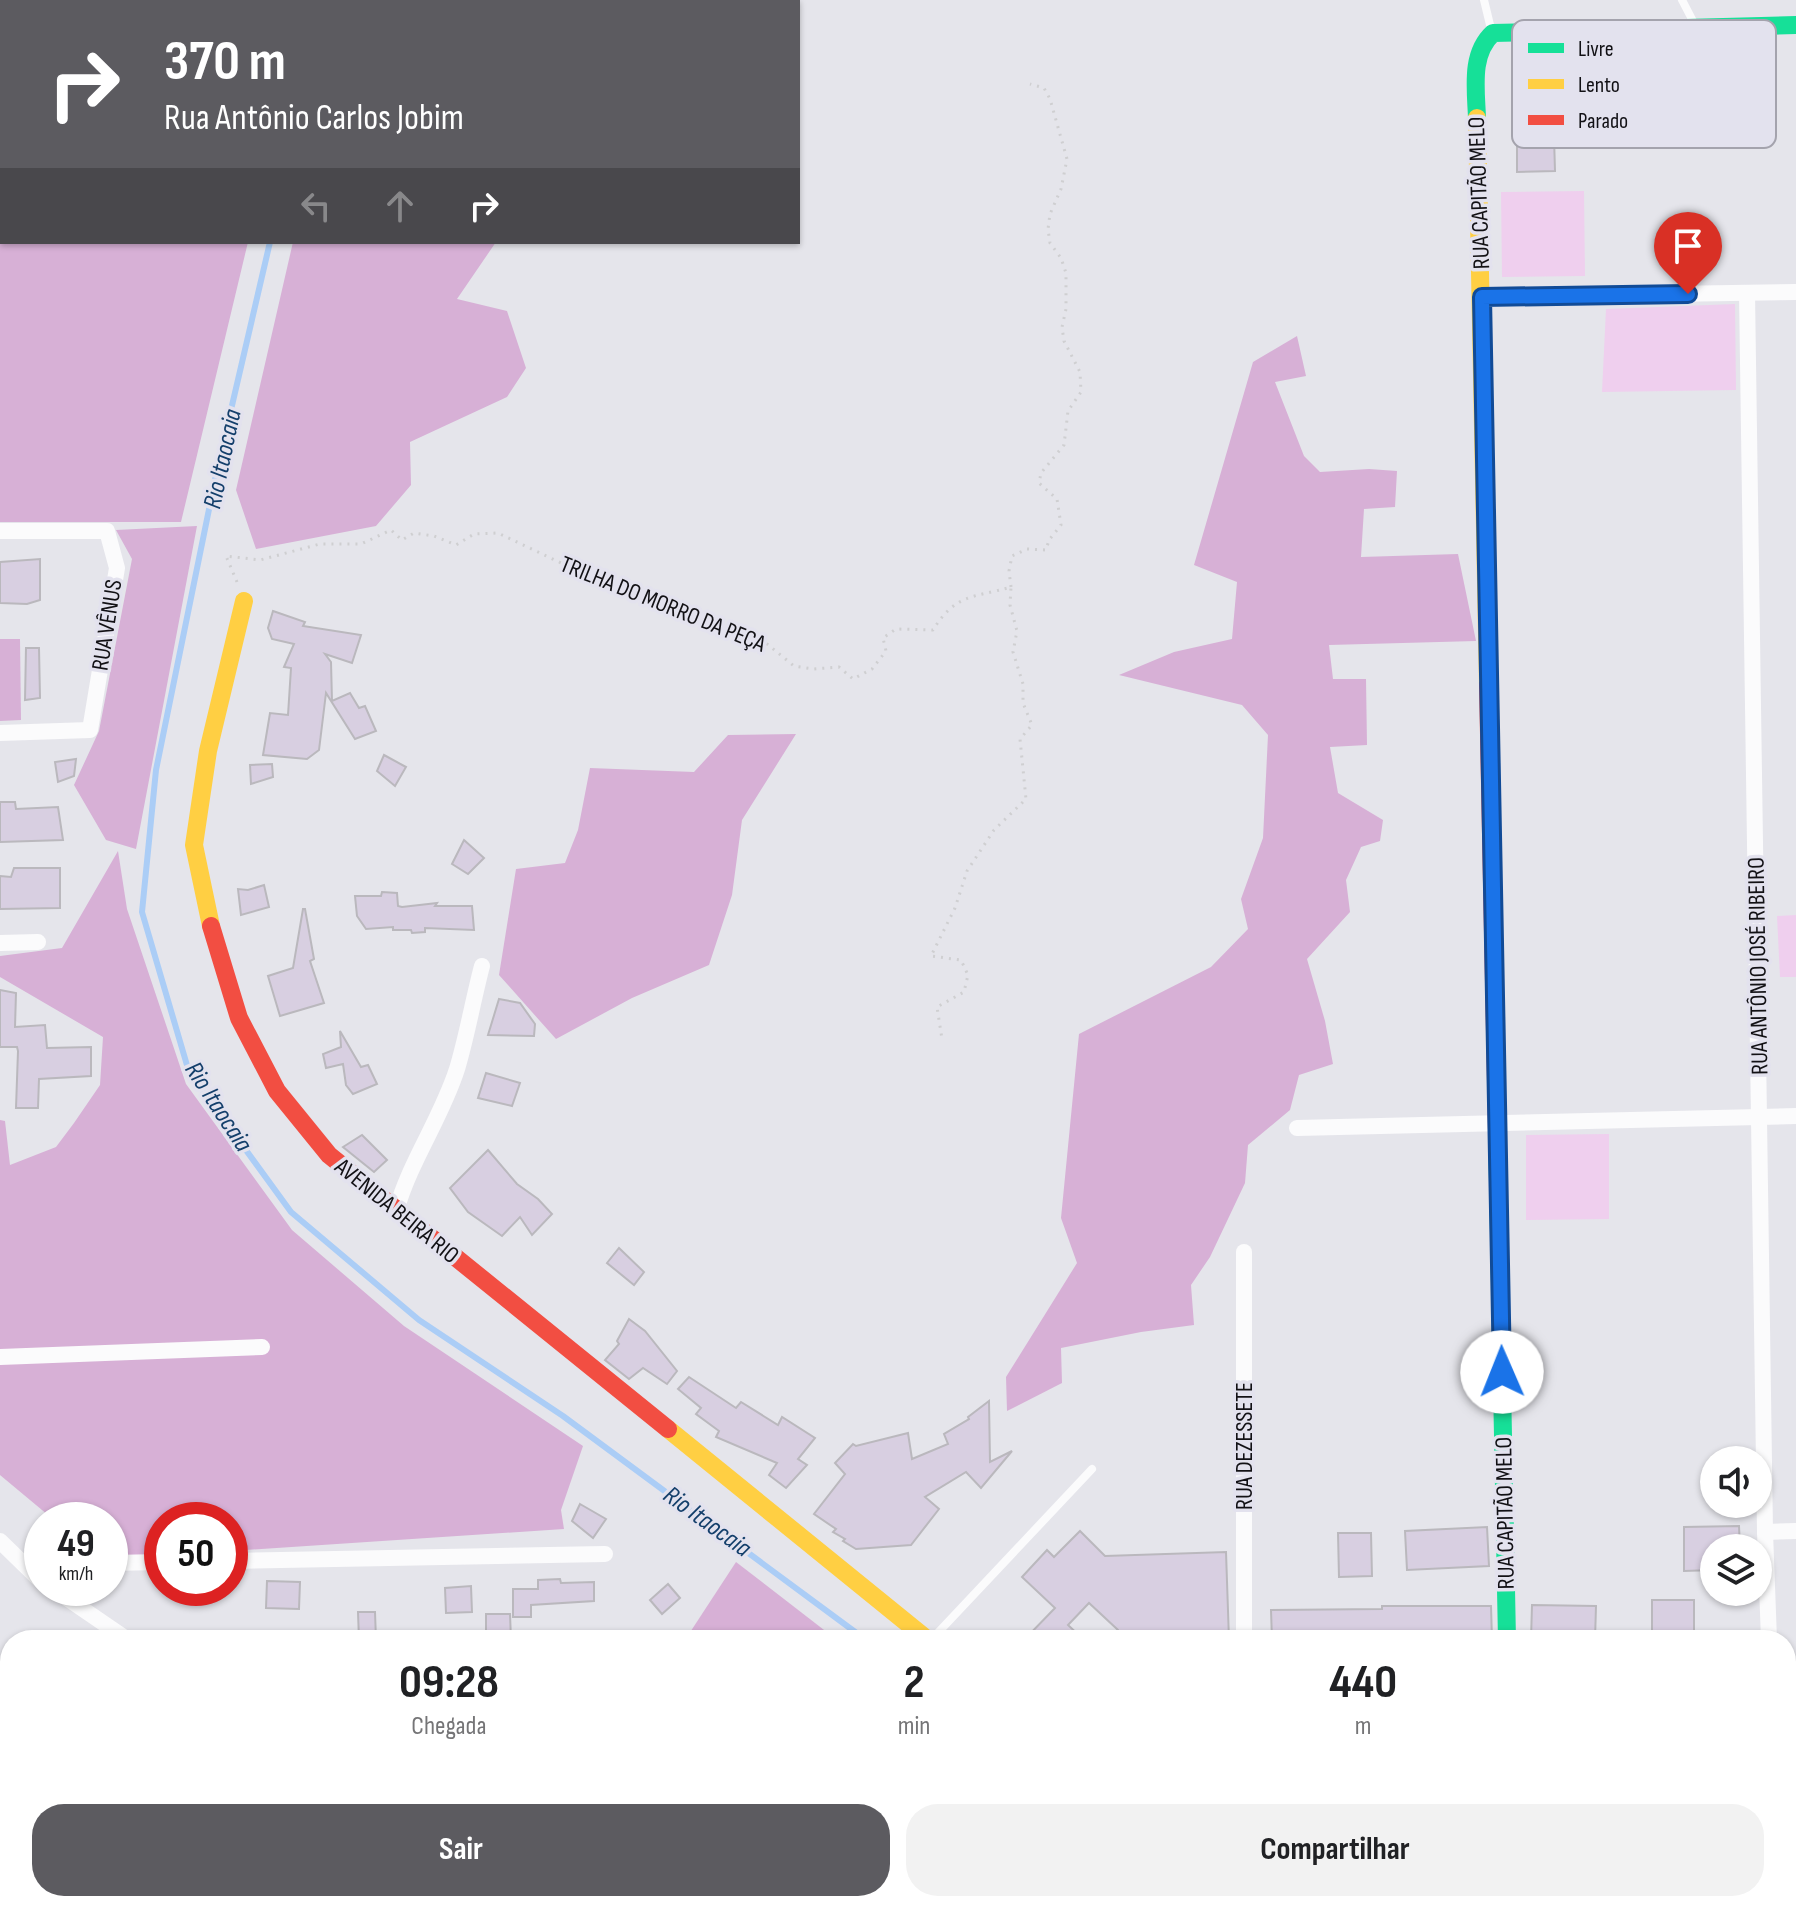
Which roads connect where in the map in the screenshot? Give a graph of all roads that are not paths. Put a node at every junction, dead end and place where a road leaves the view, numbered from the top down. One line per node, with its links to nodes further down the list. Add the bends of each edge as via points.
1 (1484, 0): 6 (lane)
2 (1682, 0): 3 (lane)
3 (1692, 20)
4 (1796, 25): 5 (main road)
5 (1776, 26)
6 (1493, 33): 7 (main road); 10 (main road, RUA CAPITÃO MELO, via 1478,54 1476,74)
7 (1512, 33)
8 (1796, 292): 9 (street)
9 (1747, 293): 10 (street); 18 (street, RUA ANTÔNIO JOSÉ RIBEIRO)
10 (1482, 297): 19 (main road, RUA CAPITÃO MELO)
11 (0, 531): 13 (street, RUA VÊNUS, via 107,531 117,568 90,730)
12 (244, 601): 21 (main road, AVENIDA BEIRA RIO, via 208,751 194,845 211,925 239,1018 277,1091 329,1155)
13 (0, 733)
14 (38, 942): 15 (street)
15 (0, 943)
16 (482, 966): 21 (street, via 457,1068 433,1130 405,1178)
17 (1796, 1116): 18 (street)
18 (1761, 1117): 19 (street); 27 (street, RUA ANTÔNIO JOSÉ RIBEIRO)
19 (1498, 1123): 20 (street); 37 (main road, RUA CAPITÃO MELO)
20 (1297, 1128)
21 (396, 1211): 34 (main road, AVENIDA BEIRA RIO)
22 (1244, 1252): 36 (street, RUA DEZESSETE)
23 (262, 1347): 24 (street)
24 (0, 1357)
25 (1092, 1469): 35 (lane)
26 (1796, 1531): 27 (street)
27 (1765, 1532): 38 (street, RUA ANTÔNIO JOSÉ RIBEIRO)
28 (0, 1541): 31 (street)
29 (605, 1554): 30 (street)
30 (248, 1561)
31 (24, 1564)
32 (80, 1606): 33 (street)
33 (114, 1630)
34 (918, 1630)
35 (939, 1630)
36 (1244, 1630)
37 (1507, 1630)
38 (1769, 1630)

